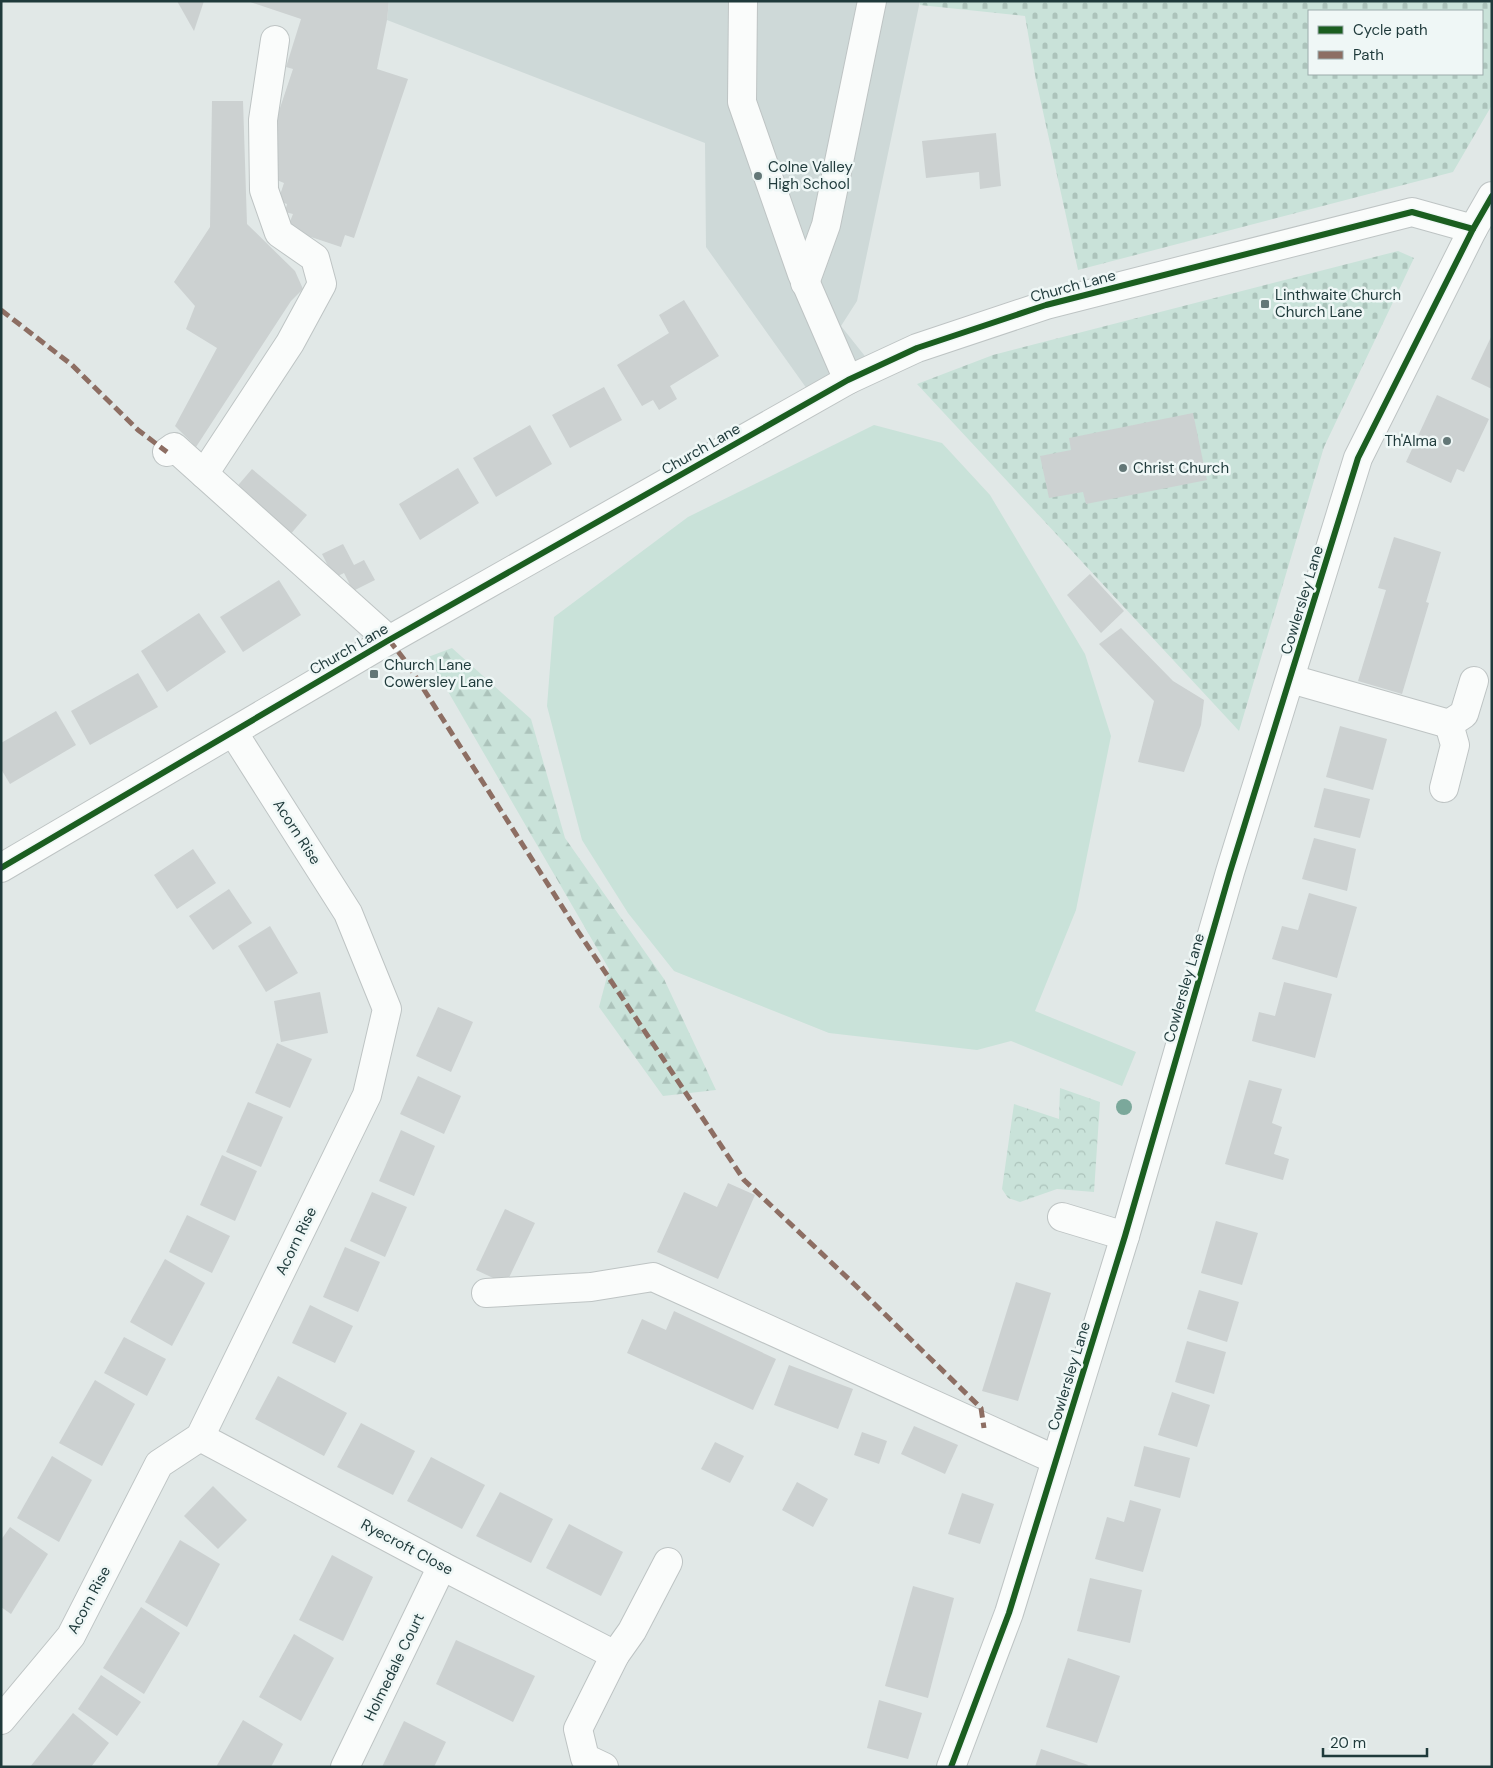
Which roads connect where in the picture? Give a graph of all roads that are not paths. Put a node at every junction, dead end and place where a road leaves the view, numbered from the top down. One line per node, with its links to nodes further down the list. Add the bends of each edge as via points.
1 (743, 1): 6 (street, via 742,102)
2 (872, 1): 6 (street, via 826,225)
3 (275, 40): 9 (street, via 263,120 264,190 279,233 315,258 322,284 290,342)
4 (1492, 196): 5 (street, Cowlersley Lane)
5 (1473, 229): 7 (street, Church Lane, via 1412,212 1046,305 917,348); 11 (street, Cowlersley Lane, via 1358,458)
6 (805, 284): 7 (street)
7 (848, 380): 10 (street, Church Lane)
8 (167, 452): 9 (street, via 174,447)
9 (204, 474): 10 (street)
10 (389, 640): 14 (street, Church Lane)
11 (1291, 679): 13 (street); 18 (street, Cowlersley Lane, via 1230,872)
12 (1474, 681): 13 (street, via 1464,714)
13 (1450, 724): 15 (street, via 1455,745)
14 (233, 732): 16 (street, Church Lane); 20 (street, Acorn Rise, via 348,913 387,1009 367,1095)
15 (1444, 788)
16 (1, 868)
17 (1062, 1217): 18 (street)
18 (1125, 1236): 21 (street, Cowlersley Lane)
19 (486, 1293): 21 (street, via 591,1286 653,1277)
20 (200, 1437): 23 (street, Ryecroft Close); 25 (street, Acorn Rise, via 159,1464 71,1636)
21 (1056, 1460): 28 (street, Cowlersley Lane, via 1009,1613)
22 (668, 1562): 24 (street, via 632,1631)
23 (442, 1566): 24 (street, Ryecroft Close); 26 (street, Holmedale Court)
24 (615, 1655): 27 (street, via 578,1730 585,1758)
25 (1, 1720)
26 (345, 1767)
27 (604, 1767)
28 (951, 1767)

